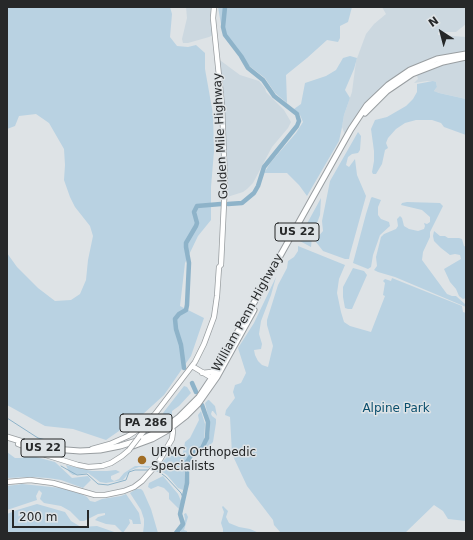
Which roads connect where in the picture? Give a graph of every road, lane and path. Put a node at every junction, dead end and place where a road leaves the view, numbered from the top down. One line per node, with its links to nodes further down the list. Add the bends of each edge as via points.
1 (214, 7): 4 (main road, Golden Mile Highway / PA 286, via 222,102 225,182 221,290 217,317 206,346)
2 (466, 54): 5 (highway, William Penn Highway / US 22, via 437,59 410,70 384,88 364,110 348,133)
3 (466, 57): 8 (highway, William Penn Highway / US 22, via 438,63 412,74 387,91 366,112 215,381 198,404)
4 (193, 367): 6 (main road); 11 (main road, Golden Mile Highway / PA 286, bridge, via 129,450 111,463 102,466 82,466); 12 (main road, Golden Mile Highway / PA 286, via 155,414 138,430 110,444)
5 (218, 367): 6 (main road, via 211,372); 7 (highway, William Penn Highway / US 22)
6 (202, 373): 7 (main road)
7 (212, 378): 8 (highway, William Penn Highway / US 22)
8 (171, 426): 11 (highway, William Penn Highway / US 22, via 141,444 94,454 53,452); 12 (highway, William Penn Highway / US 22, via 126,444 107,449); 13 (main road, via 172,439 153,470 132,488 96,495 53,483 30,480)
9 (7, 437): 12 (highway, William Penn Highway / US 22, via 40,447)
10 (7, 441): 11 (highway, William Penn Highway / US 22)
11 (18, 444)
12 (80, 451)
13 (7, 482)

